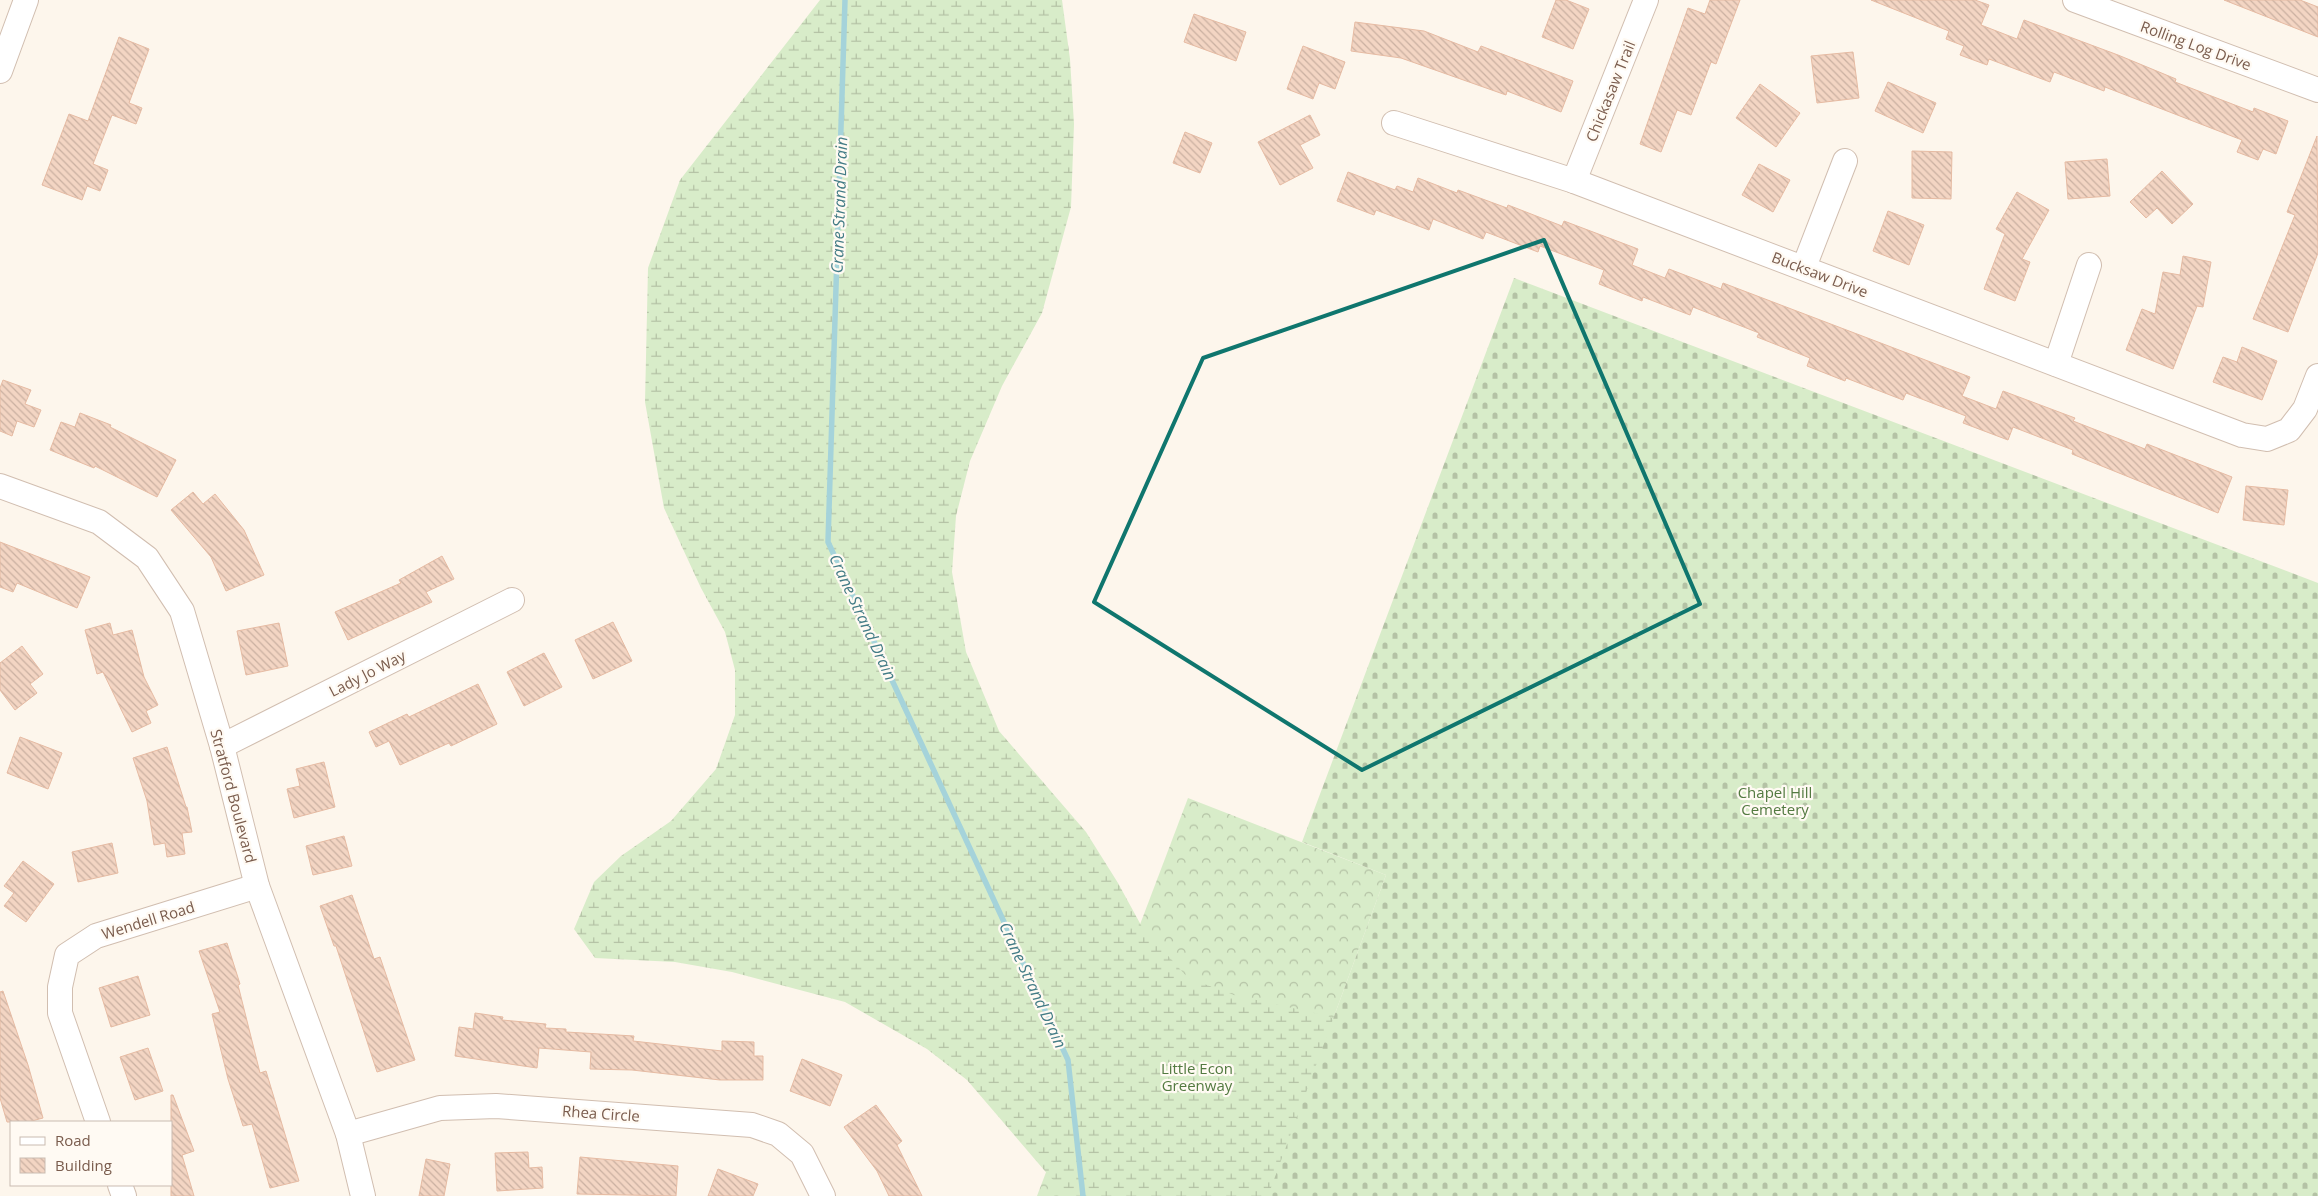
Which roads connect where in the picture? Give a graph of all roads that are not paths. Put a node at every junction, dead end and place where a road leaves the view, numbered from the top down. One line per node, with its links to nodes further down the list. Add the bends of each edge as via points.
1 (26, 0): 4 (street)
2 (1646, 0): 8 (street, Chickasaw Trail)
3 (2075, 0): 5 (street, Rolling Log Drive)
4 (0, 71)
5 (2318, 90)
6 (1394, 123): 8 (street, Bucksaw Drive)
7 (1845, 161): 10 (street)
8 (1574, 181): 10 (street, Bucksaw Drive)
9 (2089, 266): 11 (street)
10 (1804, 267): 11 (street, Bucksaw Drive)
11 (2056, 364): 12 (street, Bucksaw Drive, via 2242,435 2267,439 2289,430 2305,409)
12 (2318, 376)
13 (0, 486): 15 (street, Stratford Boulevard, via 99,522 148,558 182,611)
14 (512, 600): 15 (street, Lady Jo Way)
15 (222, 746): 16 (street, Stratford Boulevard)
16 (257, 886): 17 (street, Wendell Road, via 96,936 67,955 60,987 60,1014); 18 (street, Stratford Boulevard)
17 (98, 1121)
18 (348, 1134): 19 (street, Stratford Boulevard); 20 (street, Rhea Circle, via 440,1108 496,1106 752,1125 778,1134 802,1154)
19 (363, 1196)
20 (823, 1196)

